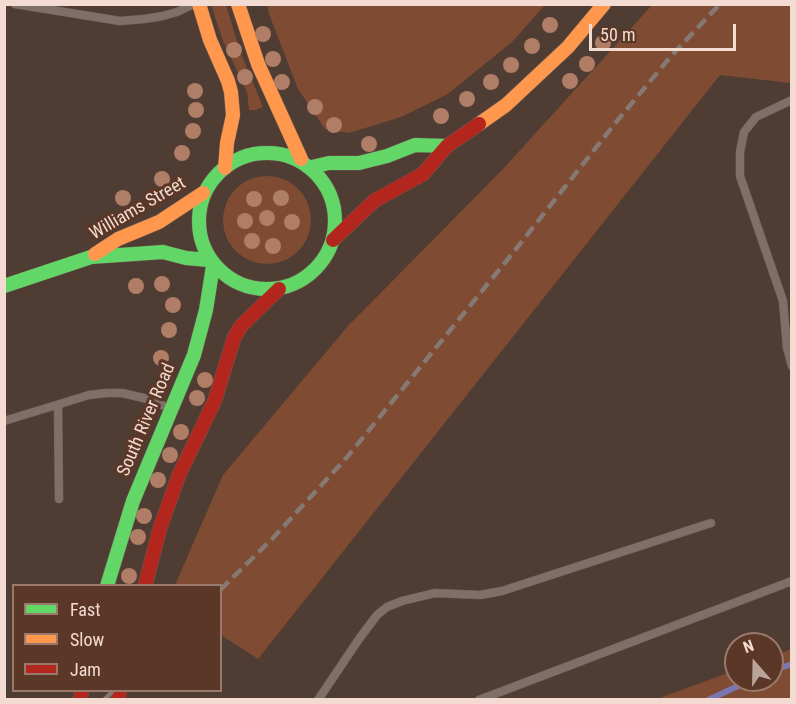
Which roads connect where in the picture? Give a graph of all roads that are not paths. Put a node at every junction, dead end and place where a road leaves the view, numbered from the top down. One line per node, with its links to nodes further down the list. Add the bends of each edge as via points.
1 (15, 4): 2 (lane, via 120,21 163,16)
2 (197, 4): 8 (main road, via 231,92 233,115)
3 (238, 4): 7 (main road, via 258,63)
4 (604, 4): 6 (main road, via 568,47 506,105)
5 (792, 100): 15 (lane, via 756,117 744,132 740,176 783,301)
6 (447, 146): 7 (main road, via 415,146 359,163); 10 (main road, via 423,174 374,201)
7 (306, 163): 8 (main road, via 283,154 263,152 244,156); 10 (main road, via 323,183 331,201 335,220)
8 (225, 168): 9 (main road)
9 (203, 193): 11 (main road, Williams Street, via 159,222 118,239); 12 (main road, via 198,218)
10 (333, 240): 14 (main road, via 313,272)
11 (91, 257): 12 (main road, Williams Street, via 163,252); 13 (main road, Williams Street)
12 (211, 263): 14 (main road, via 243,285); 17 (main road, South River Road, via 206,310 194,355)
13 (4, 286)
14 (279, 289): 23 (main road, via 234,338 215,400 163,518)
15 (792, 366)
16 (58, 405): 17 (lane, via 88,395 122,393); 18 (lane); 19 (lane)
17 (171, 409): 22 (main road, South River Road, via 133,501)
18 (4, 421)
19 (59, 499)
20 (711, 523): 24 (lane, via 502,591 480,595 435,593 387,607 359,639)
21 (792, 582): 25 (lane)
22 (106, 584)
23 (145, 584)
24 (318, 699)
25 (478, 699)

